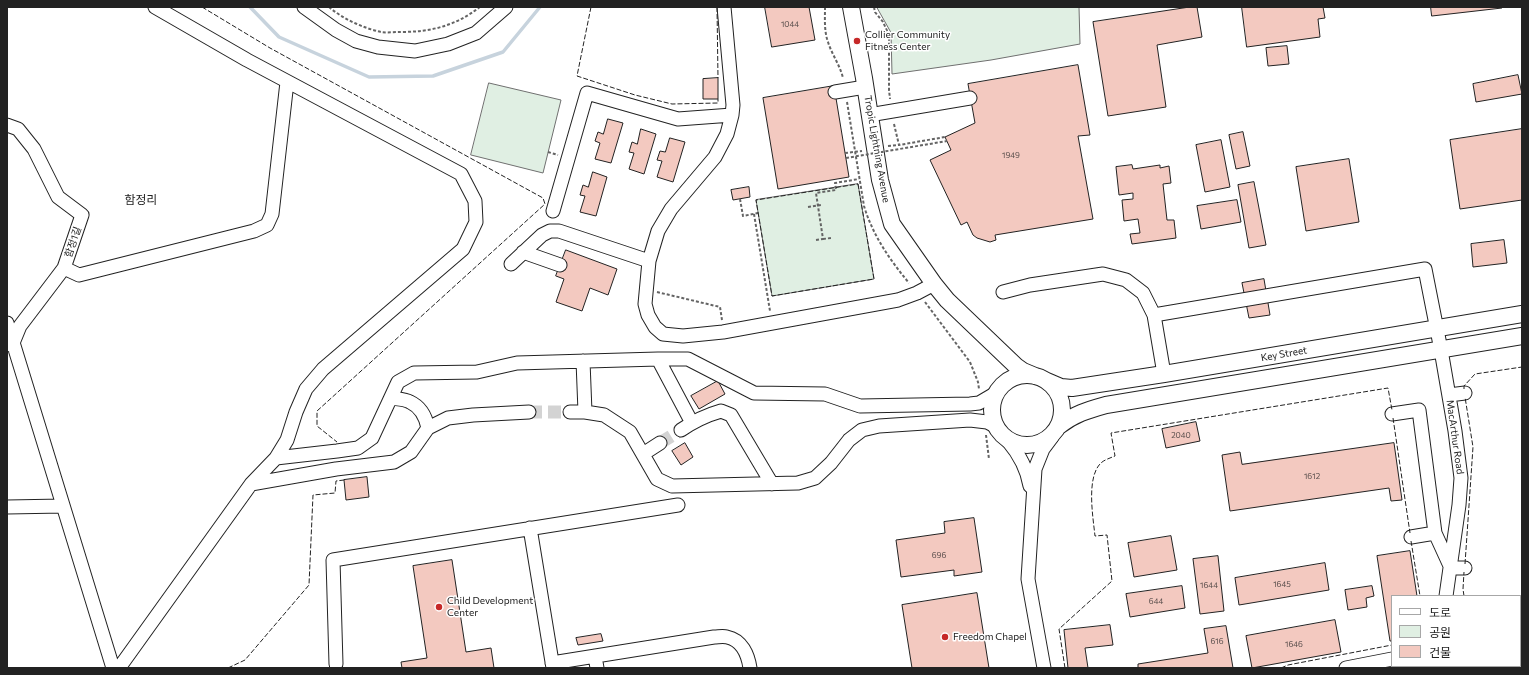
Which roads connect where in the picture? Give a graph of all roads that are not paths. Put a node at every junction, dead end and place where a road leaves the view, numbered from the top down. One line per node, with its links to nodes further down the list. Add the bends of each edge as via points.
1 (154, 7): 6 (street)
2 (304, 7): 3 (street, via 356,41 378,47 414,51 448,44 476,33)
3 (506, 7)
4 (724, 7): 11 (street)
5 (851, 7): 7 (main road, Tropic Lightning Avenue)
6 (287, 82): 18 (street, via 272,214 267,225 254,232 79,275); 47 (street, via 461,174 475,201 476,222 463,249 324,369 306,389 287,440)
7 (865, 87): 8 (street); 10 (main road, Tropic Lightning Avenue)
8 (835, 92)
9 (970, 98): 10 (street)
10 (869, 115): 19 (main road, Tropic Lightning Avenue, via 880,180 892,224)
11 (732, 116): 13 (street, via 678,119 587,93); 15 (street, via 727,134 715,157 671,209 660,227)
12 (7, 125): 18 (street, 함정1길, via 18,129 34,149 58,197 82,214)
13 (553, 211)
14 (523, 252): 15 (street, via 542,235 559,232); 16 (street); 17 (street)
15 (649, 261): 19 (street, via 646,290 648,315 663,334 683,336 723,332 898,300)
16 (511, 264)
17 (560, 265)
18 (64, 268): 26 (street, 함정1길, via 20,326)
19 (934, 284): 27 (main road, Tropic Lightning Avenue, via 947,300)
20 (1003, 292): 22 (street, via 1030,285 1103,274 1126,280 1143,293)
21 (1522, 314): 24 (main road, Key Street)
22 (1154, 315): 24 (street, MacArthur Road, via 1424,269); 31 (street)
23 (7, 323): 26 (street)
24 (1436, 328): 28 (street, MacArthur Road); 31 (main road, Key Street)
25 (1522, 336): 28 (main road)
26 (9, 345): 52 (street)
27 (999, 348): 32 (main road, Tropic Lightning Avenue, via 1023,371); 33 (main road, via 1007,372)
28 (1441, 350): 35 (street, MacArthur Road); 43 (main road, via 1106,405 1070,417)
29 (658, 359): 30 (street); 33 (street, via 688,359 754,393 824,394 860,406 979,403); 49 (street, via 687,426 709,414 721,411 730,415)
30 (583, 361): 36 (street, via 517,363 477,372 414,373 398,382); 39 (street)
31 (1164, 374): 32 (main road, Key Street, via 1072,388 1061,387)
32 (1041, 378): 33 (main road, via 1024,375 1013,378); 43 (main road, via 1055,388 1063,406 1063,416)
33 (1000, 388): 41 (main road, via 992,404)
34 (1465, 393): 35 (street)
35 (1449, 395): 57 (street, MacArthur Road, via 1461,478)
36 (391, 398): 42 (street, via 410,402 420,410); 47 (street, via 372,438 358,448)
37 (529, 412): 42 (street, via 448,418)
38 (570, 412): 39 (street)
39 (585, 412): 46 (street, via 604,415 630,432)
40 (1392, 414): 55 (street, via 1418,410)
41 (995, 426): 44 (main road); 49 (street, via 987,422 970,420 879,426 862,430 849,440 832,463 815,478 798,483)
42 (428, 428): 48 (street, via 411,452 394,462)
43 (1056, 431): 44 (main road, via 1042,443 1030,446); 50 (street, via 1043,449 1035,469)
44 (1008, 440): 50 (street, via 1028,475)
45 (660, 443): 46 (street)
46 (642, 454): 49 (street, via 657,479 672,486)
47 (276, 458): 48 (street)
48 (251, 484): 65 (street)
49 (772, 484)
50 (1032, 499): 67 (street, via 1028,579)
51 (678, 505): 54 (street)
52 (63, 506): 53 (street); 64 (street)
53 (7, 507)
54 (530, 528): 62 (street); 63 (street, via 333,560)
55 (1435, 533): 56 (street); 57 (street)
56 (1411, 537)
57 (1451, 568): 58 (street); 59 (street, MacArthur Road)
58 (1465, 568)
59 (1446, 595)
60 (1391, 659): 68 (street)
61 (596, 662): 62 (street); 66 (street, via 714,637 727,637 737,641 745,650)
62 (553, 666)
63 (333, 667)
64 (113, 668)
65 (119, 668)
66 (750, 668)
67 (1044, 668)
68 (1346, 668)

